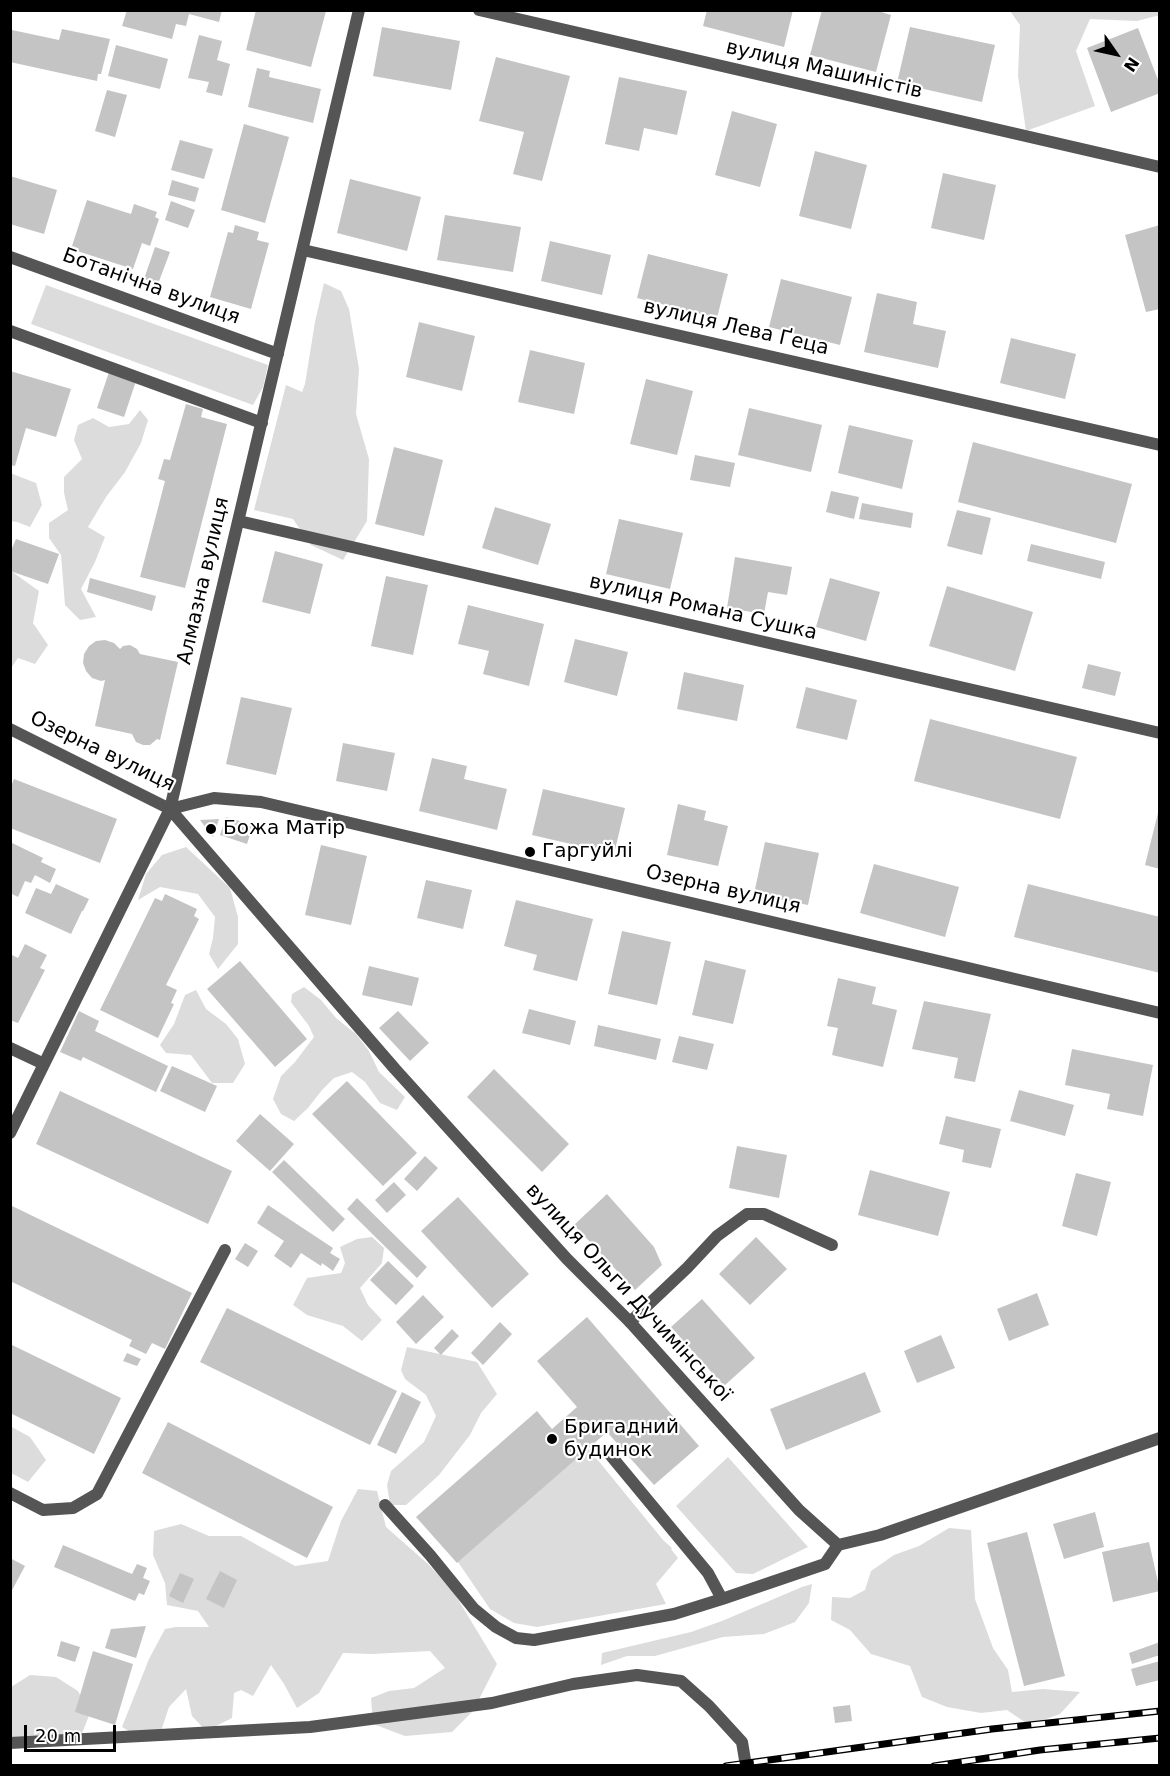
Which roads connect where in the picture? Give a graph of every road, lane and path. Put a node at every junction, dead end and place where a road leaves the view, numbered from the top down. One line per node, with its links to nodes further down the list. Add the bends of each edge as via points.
1 (359, 10): 4 (street, Алмазна вулиця)
2 (479, 10): 3 (street, вулиця Машиністів)
3 (1160, 166)
4 (303, 250): 7 (street, Алмазна вулиця); 9 (street, вулиця Лева Ґеца)
5 (10, 257): 7 (street, Ботанічна вулиця)
6 (10, 331): 8 (street)
7 (278, 354): 8 (street, Алмазна вулиця)
8 (262, 423): 10 (street, Алмазна вулиця)
9 (1160, 445)
10 (239, 521): 12 (street, вулиця Романа Сушка); 13 (street, Алмазна вулиця)
11 (10, 729): 13 (street, Озерна вулиця)
12 (1160, 733)
13 (170, 809): 14 (street, Озерна вулиця, via 214,798 261,802); 16 (street, Алмазна вулиця); 20 (street, вулиця Ольги Дучимінської, via 395,1069 567,1259)
14 (1160, 1012)
15 (10, 1048): 16 (street)
16 (44, 1064): 17 (street, Алмазна вулиця)
17 (10, 1133)
18 (832, 1245): 20 (street, via 764,1214 747,1214 717,1236)
19 (225, 1250): 23 (street, via 97,1494 73,1508 44,1510)
20 (630, 1322): 25 (street, вулиця Ольги Дучимінської, via 800,1510)
21 (1160, 1438): 25 (street, via 880,1535)
22 (607, 1451): 26 (street, via 708,1574)
23 (10, 1493)
24 (385, 1505): 26 (street, via 474,1609 516,1638 534,1640 651,1619)
25 (838, 1545): 26 (street, via 825,1564)
26 (722, 1599)
27 (10, 1743): 28 (street, via 310,1727 492,1703 573,1684 637,1675 681,1681 742,1742)
28 (746, 1766)

